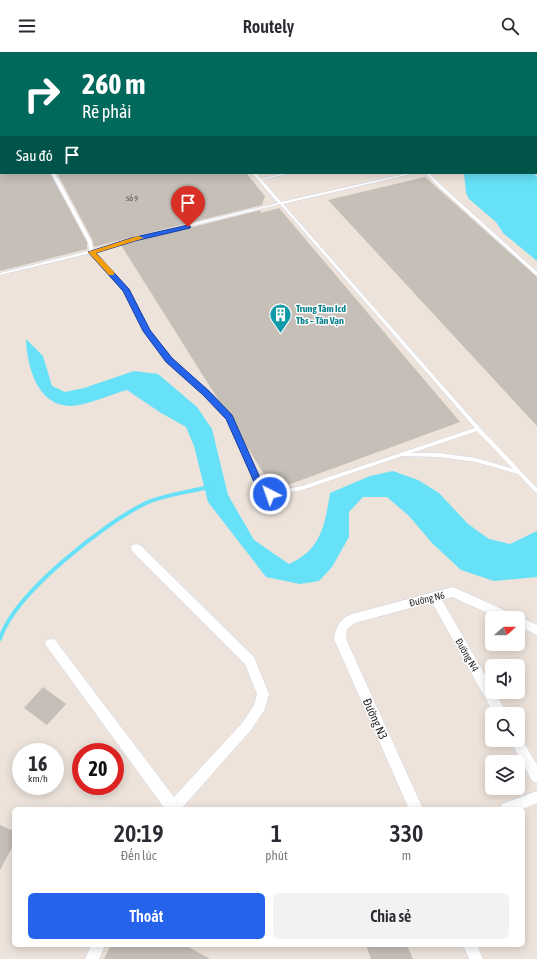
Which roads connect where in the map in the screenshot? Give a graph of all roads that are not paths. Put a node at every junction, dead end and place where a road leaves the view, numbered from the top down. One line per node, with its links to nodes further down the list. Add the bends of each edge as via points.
1 (54, 174): 8 (lane, via 90,242)
2 (255, 174): 6 (lane)
3 (284, 174): 6 (lane)
4 (409, 174): 7 (lane)
5 (428, 174): 10 (lane)
6 (260, 180): 7 (lane)
7 (281, 203): 8 (lane, via 133,239); 11 (lane)
8 (91, 252): 9 (lane); 12 (lane, via 127,290 147,331 169,360 229,418 258,482 270,494 302,488)
9 (0, 274)
10 (537, 274)
11 (478, 429): 12 (lane); 13 (lane)
12 (399, 456): 13 (lane, via 446,456 476,460)
13 (519, 472): 14 (lane)
14 (537, 491)
15 (136, 548): 27 (street, via 250,661 263,694 260,707 246,726)
16 (434, 596): 17 (street, Đường N6, via 454,592); 19 (street, Đường N6, via 352,619); 22 (street, Đường N4)
17 (496, 611)
18 (525, 624): 20 (street)
19 (342, 627): 28 (street, Đường N3, via 340,639)
20 (537, 630)
21 (51, 644): 26 (street)
22 (497, 707)
23 (520, 747): 24 (street)
24 (537, 777)
25 (537, 796): 29 (street)
26 (171, 807)
27 (173, 807)
28 (415, 807)
29 (512, 807)
30 (97, 947): 32 (street)
31 (471, 947): 33 (street)
32 (92, 959)
33 (476, 959)

